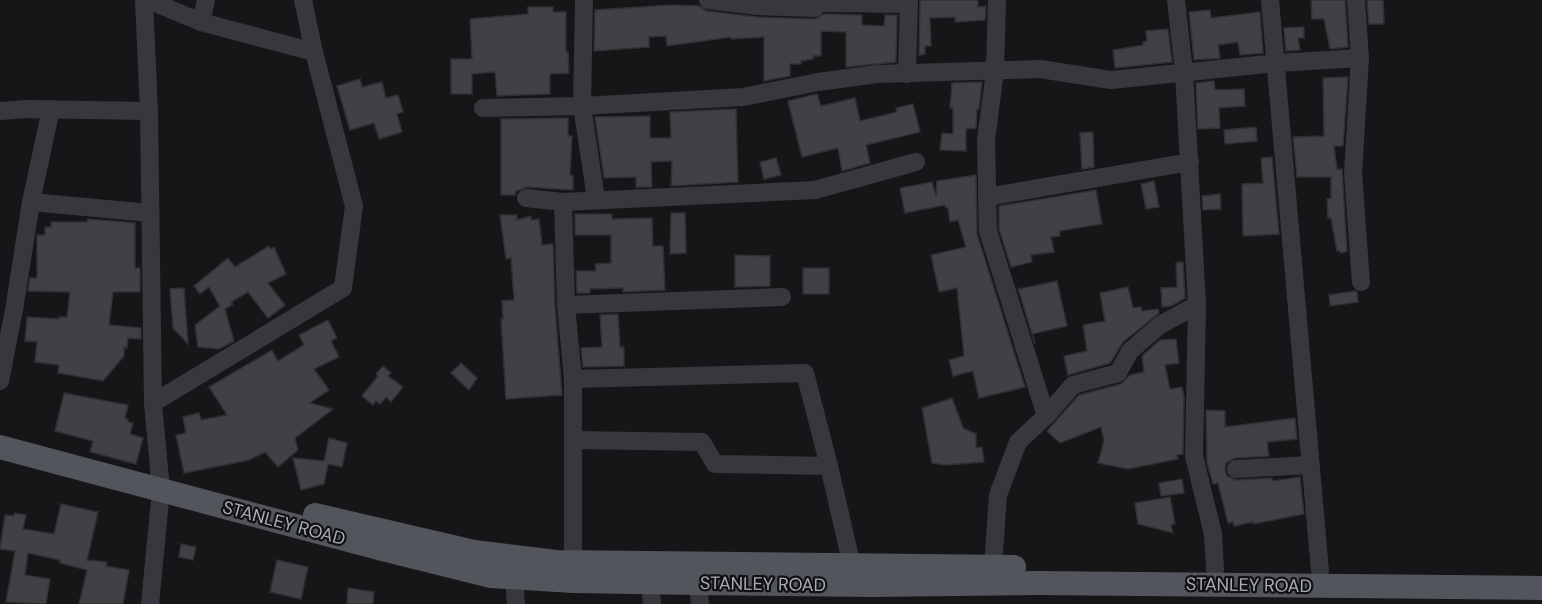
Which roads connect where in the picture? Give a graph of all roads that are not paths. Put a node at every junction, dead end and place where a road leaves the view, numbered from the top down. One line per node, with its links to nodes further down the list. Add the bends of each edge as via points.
1 (146, 0): 11 (street); 22 (street)
2 (206, 0): 11 (street)
3 (303, 0): 12 (street)
4 (584, 0): 18 (street)
5 (708, 0): 10 (street, via 815,8 817,3)
6 (997, 0): 15 (street)
7 (1176, 0): 16 (street)
8 (1270, 0): 14 (street)
9 (1356, 0): 13 (street)
10 (909, 2): 17 (street)
11 (201, 22): 12 (street)
12 (314, 52): 37 (street, via 354,206 343,288)
13 (1360, 58): 14 (street); 31 (street, via 1353,174)
14 (1277, 63): 16 (street); 42 (street)
15 (995, 71): 16 (street, via 1040,69 1111,80); 17 (street); 25 (street, via 986,140)
16 (1184, 72): 24 (street)
17 (907, 74): 18 (street, via 818,81 743,97)
18 (582, 106): 19 (street); 27 (street)
19 (483, 108)
20 (51, 109): 21 (street); 22 (street); 28 (street)
21 (0, 111)
22 (149, 111): 30 (street)
23 (916, 162): 27 (street, via 815,190)
24 (1190, 162): 25 (street); 34 (street)
25 (987, 197): 38 (street, via 988,231)
26 (526, 198): 29 (street)
27 (596, 199): 29 (street)
28 (32, 202): 30 (street); 36 (street)
29 (563, 202): 33 (street)
30 (150, 213): 37 (street)
31 (1361, 282)
32 (782, 297): 33 (street)
33 (566, 305): 35 (street)
34 (1197, 305): 38 (street, via 1160,325 1130,351 1118,374 1073,385); 49 (street, via 1194,456 1213,534)
35 (573, 379): 40 (street); 43 (street, via 805,373)
36 (0, 381)
37 (153, 403): 45 (street)
38 (1046, 416): 47 (street, via 1018,442 998,495)
39 (0, 432): 45 (main road, STANLEY ROAD)
40 (573, 440): 43 (street, via 702,442 715,465); 48 (street)
41 (0, 447): 45 (main road, STANLEY ROAD)
42 (1311, 465): 44 (street); 50 (street)
43 (829, 466): 46 (street)
44 (1236, 469)
45 (161, 484): 48 (main road, STANLEY ROAD); 52 (main road, STANLEY ROAD, via 382,549); 56 (street)
46 (852, 566): 47 (main road, STANLEY ROAD); 48 (main road, STANLEY ROAD)
47 (993, 567): 49 (main road, STANLEY ROAD)
48 (562, 568): 52 (main road, STANLEY ROAD); 54 (main road, STANLEY ROAD)
49 (1215, 570): 50 (main road, STANLEY ROAD)
50 (1320, 571): 51 (main road, STANLEY ROAD)
51 (1542, 572)
52 (514, 578): 57 (street)
53 (1542, 588): 55 (main road, STANLEY ROAD, via 1036,583 872,585)
54 (651, 593): 55 (main road, STANLEY ROAD)
55 (699, 594)
56 (150, 604)
57 (516, 604)

